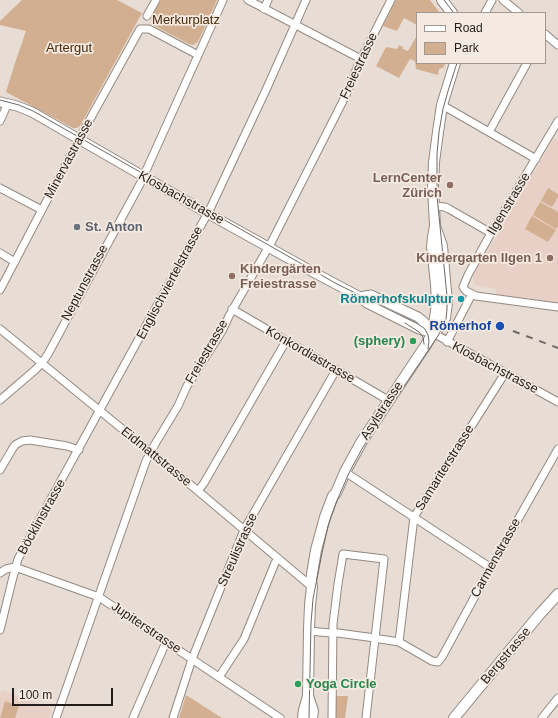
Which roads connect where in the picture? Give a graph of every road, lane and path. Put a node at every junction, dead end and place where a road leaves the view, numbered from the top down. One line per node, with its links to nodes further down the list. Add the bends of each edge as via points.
1 (156, 0): 14 (street)
2 (223, 0): 18 (street, Neptunstrasse)
3 (248, 0): 10 (street)
4 (268, 0): 10 (street)
5 (306, 0): 15 (street, Englischviertelstrasse)
6 (391, 0): 19 (street, Freiestrasse)
7 (442, 0): 11 (main road)
8 (492, 0): 12 (street)
9 (503, 0): 13 (street)
10 (264, 9): 15 (street)
11 (451, 12)
12 (486, 12)
13 (518, 12)
14 (147, 16)
15 (294, 25): 19 (street); 33 (street, Englischviertelstrasse)
16 (546, 35): 17 (street)
17 (558, 45)
18 (198, 55): 27 (street, Minervastrasse, via 149,29 140,29); 29 (street, Neptunstrasse)
19 (361, 60): 35 (street, Freiestrasse)
20 (455, 64): 23 (main road, Asylstrasse)
21 (526, 64): 26 (street)
22 (4, 102): 24 (street); 27 (street, Klosbachstrasse, via 32,112)
23 (442, 105): 26 (street); 31 (main road, Asylstrasse, via 434,162)
24 (0, 121)
25 (558, 121): 28 (street, Ilgenstrasse)
26 (489, 132): 28 (street)
27 (80, 139): 29 (street, Klosbachstrasse); 32 (street, Minervastrasse)
28 (536, 159): 34 (street, Ilgenstrasse)
29 (143, 176): 33 (street, Klosbachstrasse); 46 (street, Neptunstrasse)
30 (0, 188): 32 (street)
31 (434, 206): 34 (street, via 445,207); 43 (main road, Asylstrasse, via 432,247 436,303)
32 (42, 210): 37 (street, Minervastrasse)
33 (207, 213): 35 (street, Klosbachstrasse); 52 (street, Englischviertelstrasse)
34 (492, 233): 39 (street, Ilgenstrasse, via 464,285)
35 (269, 247): 41 (street, Freiestrasse); 43 (street, Klosbachstrasse, via 367,303 419,329)
36 (0, 253): 37 (street)
37 (14, 262): 38 (street, Minervastrasse)
38 (0, 290)
39 (472, 294): 40 (street); 45 (street)
40 (558, 308)
41 (232, 309): 44 (street, Konkordiastrasse); 55 (street, Freiestrasse)
42 (0, 329): 46 (street, Eidmattstrasse)
43 (433, 333): 45 (street, Klosbachstrasse); 50 (main road, Asylstrasse)
44 (286, 341): 47 (street, Konkordiastrasse); 58 (street)
45 (448, 342): 48 (street, Klosbachstrasse)
46 (42, 363): 49 (street, Neptunstrasse); 52 (street, Eidmattstrasse)
47 (336, 370): 50 (street, Konkordiastrasse); 60 (street, Streulistrasse)
48 (505, 373): 51 (street, Klosbachstrasse); 59 (street, Samariterstrasse)
49 (0, 400)
50 (388, 400): 57 (main road, Asylstrasse)
51 (558, 402)
52 (100, 411): 54 (street, Böcklinstrasse); 55 (street, Eidmattstrasse)
53 (558, 449): 63 (street, Carmenstrasse)
54 (79, 450): 56 (street, via 30,440 18,442); 62 (street, Böcklinstrasse)
55 (150, 453): 58 (street, Eidmattstrasse); 67 (street, Freiestrasse)
56 (0, 470)
57 (345, 472): 59 (street); 65 (main road, Asylstrasse, via 332,498 320,534 312,570)
58 (198, 491): 60 (street, Eidmattstrasse)
59 (414, 517): 63 (street); 73 (street, Samariterstrasse)
60 (244, 530): 61 (street, Eidmattstrasse); 74 (street, Streulistrasse)
61 (278, 558): 65 (street, Eidmattstrasse); 75 (street, via 244,639)
62 (15, 567): 64 (street); 67 (street, Jupiterstrasse); 68 (street, Böcklinstrasse)
63 (491, 568): 73 (street, Carmenstrasse, via 438,662)
64 (0, 573)
65 (312, 587): 69 (main road, Asylstrasse)
66 (558, 594): 86 (main road, Bergstrasse)
67 (98, 597): 72 (street, Jupiterstrasse); 78 (street, Freiestrasse)
68 (0, 630)
69 (309, 631): 70 (street); 76 (main road, Asylstrasse)
70 (334, 633): 71 (street); 71 (street, via 343,554 384,562); 84 (street)
71 (376, 638): 73 (street); 85 (street)
72 (166, 642): 74 (street, Jupiterstrasse); 79 (street)
73 (399, 642)
74 (192, 659): 75 (street, Jupiterstrasse); 80 (street, Streulistrasse)
75 (219, 677): 81 (street, Jupiterstrasse)
76 (308, 696): 82 (main road, Asylstrasse); 83 (main road, Asylstrasse, via 313,711)
77 (558, 698): 87 (street)
78 (56, 718)
79 (133, 718)
80 (173, 718)
81 (280, 718)
82 (303, 718)
83 (312, 718)
84 (332, 718)
85 (366, 718)
86 (454, 718)
87 (542, 718)

